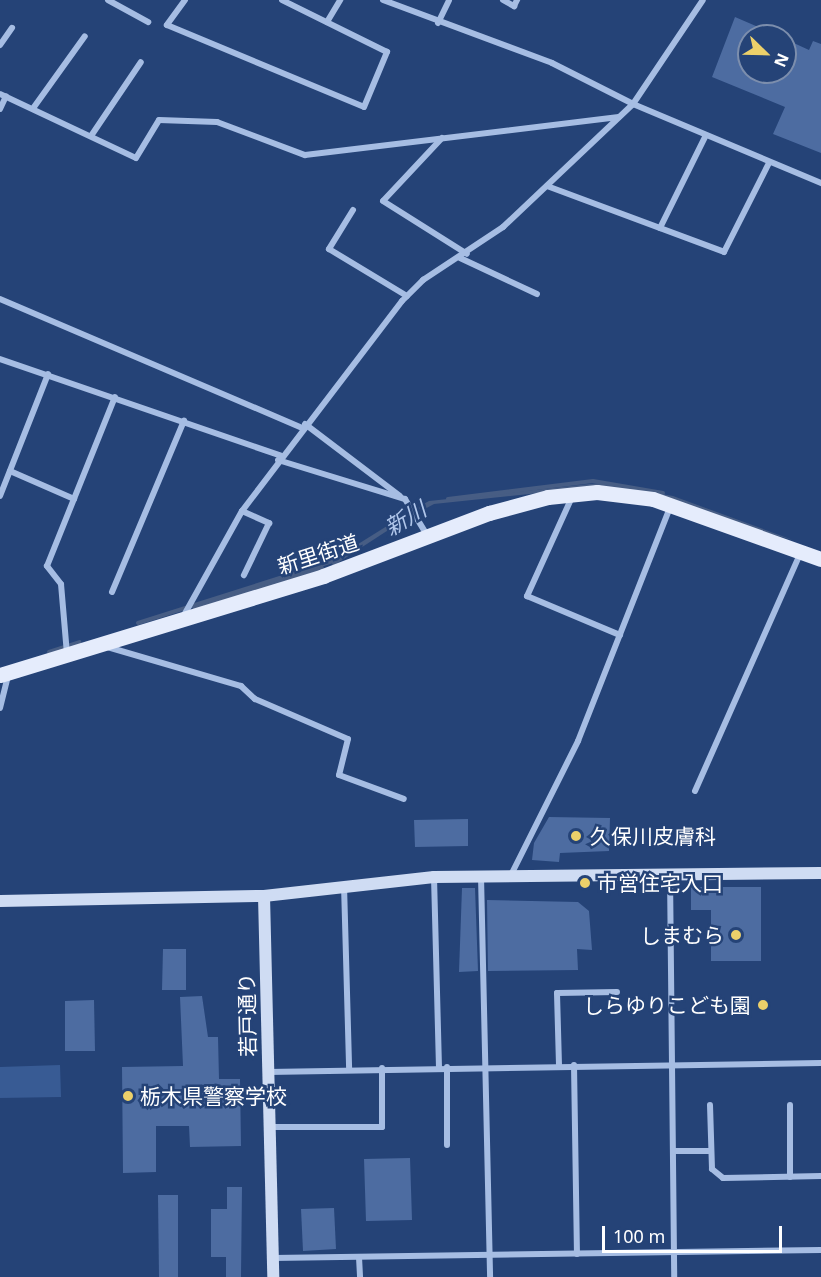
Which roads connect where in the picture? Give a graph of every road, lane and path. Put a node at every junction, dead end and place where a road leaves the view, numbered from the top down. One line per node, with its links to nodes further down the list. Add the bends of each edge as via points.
1 (108, 0): 10 (street)
2 (184, 0): 11 (street, via 167,25 364,107 387,52)
3 (282, 0): 11 (street)
4 (340, 0): 11 (street)
5 (382, 0): 12 (street)
6 (449, 0): 12 (street)
7 (503, 0): 8 (street, via 514,6)
8 (517, 0)
9 (703, 0): 18 (street)
10 (148, 22)
11 (327, 22)
12 (438, 23): 18 (street, via 552,63)
13 (12, 28): 15 (street)
14 (85, 36): 19 (street)
15 (0, 45)
16 (141, 62): 22 (street)
17 (3, 95): 19 (street); 20 (street)
18 (633, 104): 21 (street); 24 (street)
19 (34, 108): 22 (street)
20 (0, 109)
21 (619, 117): 23 (street); 27 (street)
22 (91, 136): 23 (street, via 136,158 159,120 217,122 305,155)
23 (442, 137): 30 (street, via 383,201)
24 (705, 137): 25 (street); 29 (street)
25 (769, 162): 26 (street); 29 (street, via 724,252)
26 (821, 183)
27 (547, 186): 29 (street); 30 (street)
28 (353, 210): 33 (street, via 329,249)
29 (660, 228)
30 (467, 254): 31 (street)
31 (460, 258): 32 (street); 33 (street)
32 (537, 294)
33 (407, 296): 39 (street)
34 (0, 299): 39 (street)
35 (0, 359): 36 (street)
36 (48, 374): 37 (street); 41 (street)
37 (115, 397): 38 (street); 44 (street)
38 (184, 421): 40 (street); 52 (street)
39 (304, 426): 40 (street); 45 (street)
40 (280, 458): 45 (street); 47 (street)
41 (10, 471): 43 (street); 44 (street)
42 (573, 494): 46 (main road, 新里街道, via 617,493); 48 (main road, 新里街道, via 519,504); 54 (street, via 527,596)
43 (0, 496)
44 (74, 499): 56 (street, via 47,566 61,584)
45 (405, 499): 48 (street, via 413,506)
46 (671, 504): 49 (main road, 新里街道); 54 (street)
47 (242, 511): 51 (street, via 269,523); 53 (street)
48 (428, 536): 53 (main road, 新里街道, via 323,576)
49 (801, 551): 50 (main road, 新里街道); 59 (street)
50 (821, 559)
51 (244, 575)
52 (112, 592)
53 (184, 616): 55 (main road, 新里街道)
54 (620, 635): 64 (street, via 578,741)
55 (98, 644): 56 (main road, 新里街道); 60 (street, via 241,686 255,699 348,738 339,775)
56 (66, 649): 57 (main road, 新里街道)
57 (4, 674): 58 (street)
58 (0, 708)
59 (695, 791)
60 (404, 799)
61 (670, 873): 62 (street); 64 (street); 71 (street)
62 (821, 873)
63 (481, 876): 64 (street); 65 (street); 74 (street)
64 (511, 876)
65 (434, 878): 66 (street); 75 (street)
66 (344, 884): 67 (street); 78 (street)
67 (264, 896): 68 (street); 79 (street, 若戸通り)
68 (0, 901)
69 (617, 992): 72 (street, via 557,993)
70 (821, 1063): 71 (street)
71 (672, 1064): 73 (street); 84 (street)
72 (559, 1065): 73 (street); 74 (street)
73 (574, 1065): 90 (street)
74 (486, 1066): 76 (street); 91 (street)
75 (439, 1067): 76 (street); 77 (street)
76 (447, 1067): 83 (street)
77 (382, 1068): 78 (street); 82 (street, via 382,1127)
78 (348, 1069): 79 (street)
79 (268, 1072): 82 (street, 若戸通り)
80 (790, 1105): 87 (street)
81 (711, 1106): 85 (street)
82 (270, 1127): 93 (street, 若戸通り)
83 (447, 1144)
84 (673, 1151): 85 (street); 89 (street)
85 (711, 1151): 87 (street, via 712,1169 723,1178)
86 (821, 1176): 87 (street)
87 (790, 1177)
88 (821, 1250): 89 (street)
89 (674, 1252): 90 (street); 97 (street)
90 (577, 1254): 91 (street)
91 (490, 1255): 92 (street); 96 (street)
92 (359, 1257): 93 (street); 95 (street)
93 (273, 1258): 94 (street, 若戸通り)
94 (273, 1277)
95 (360, 1277)
96 (490, 1277)
97 (674, 1277)

